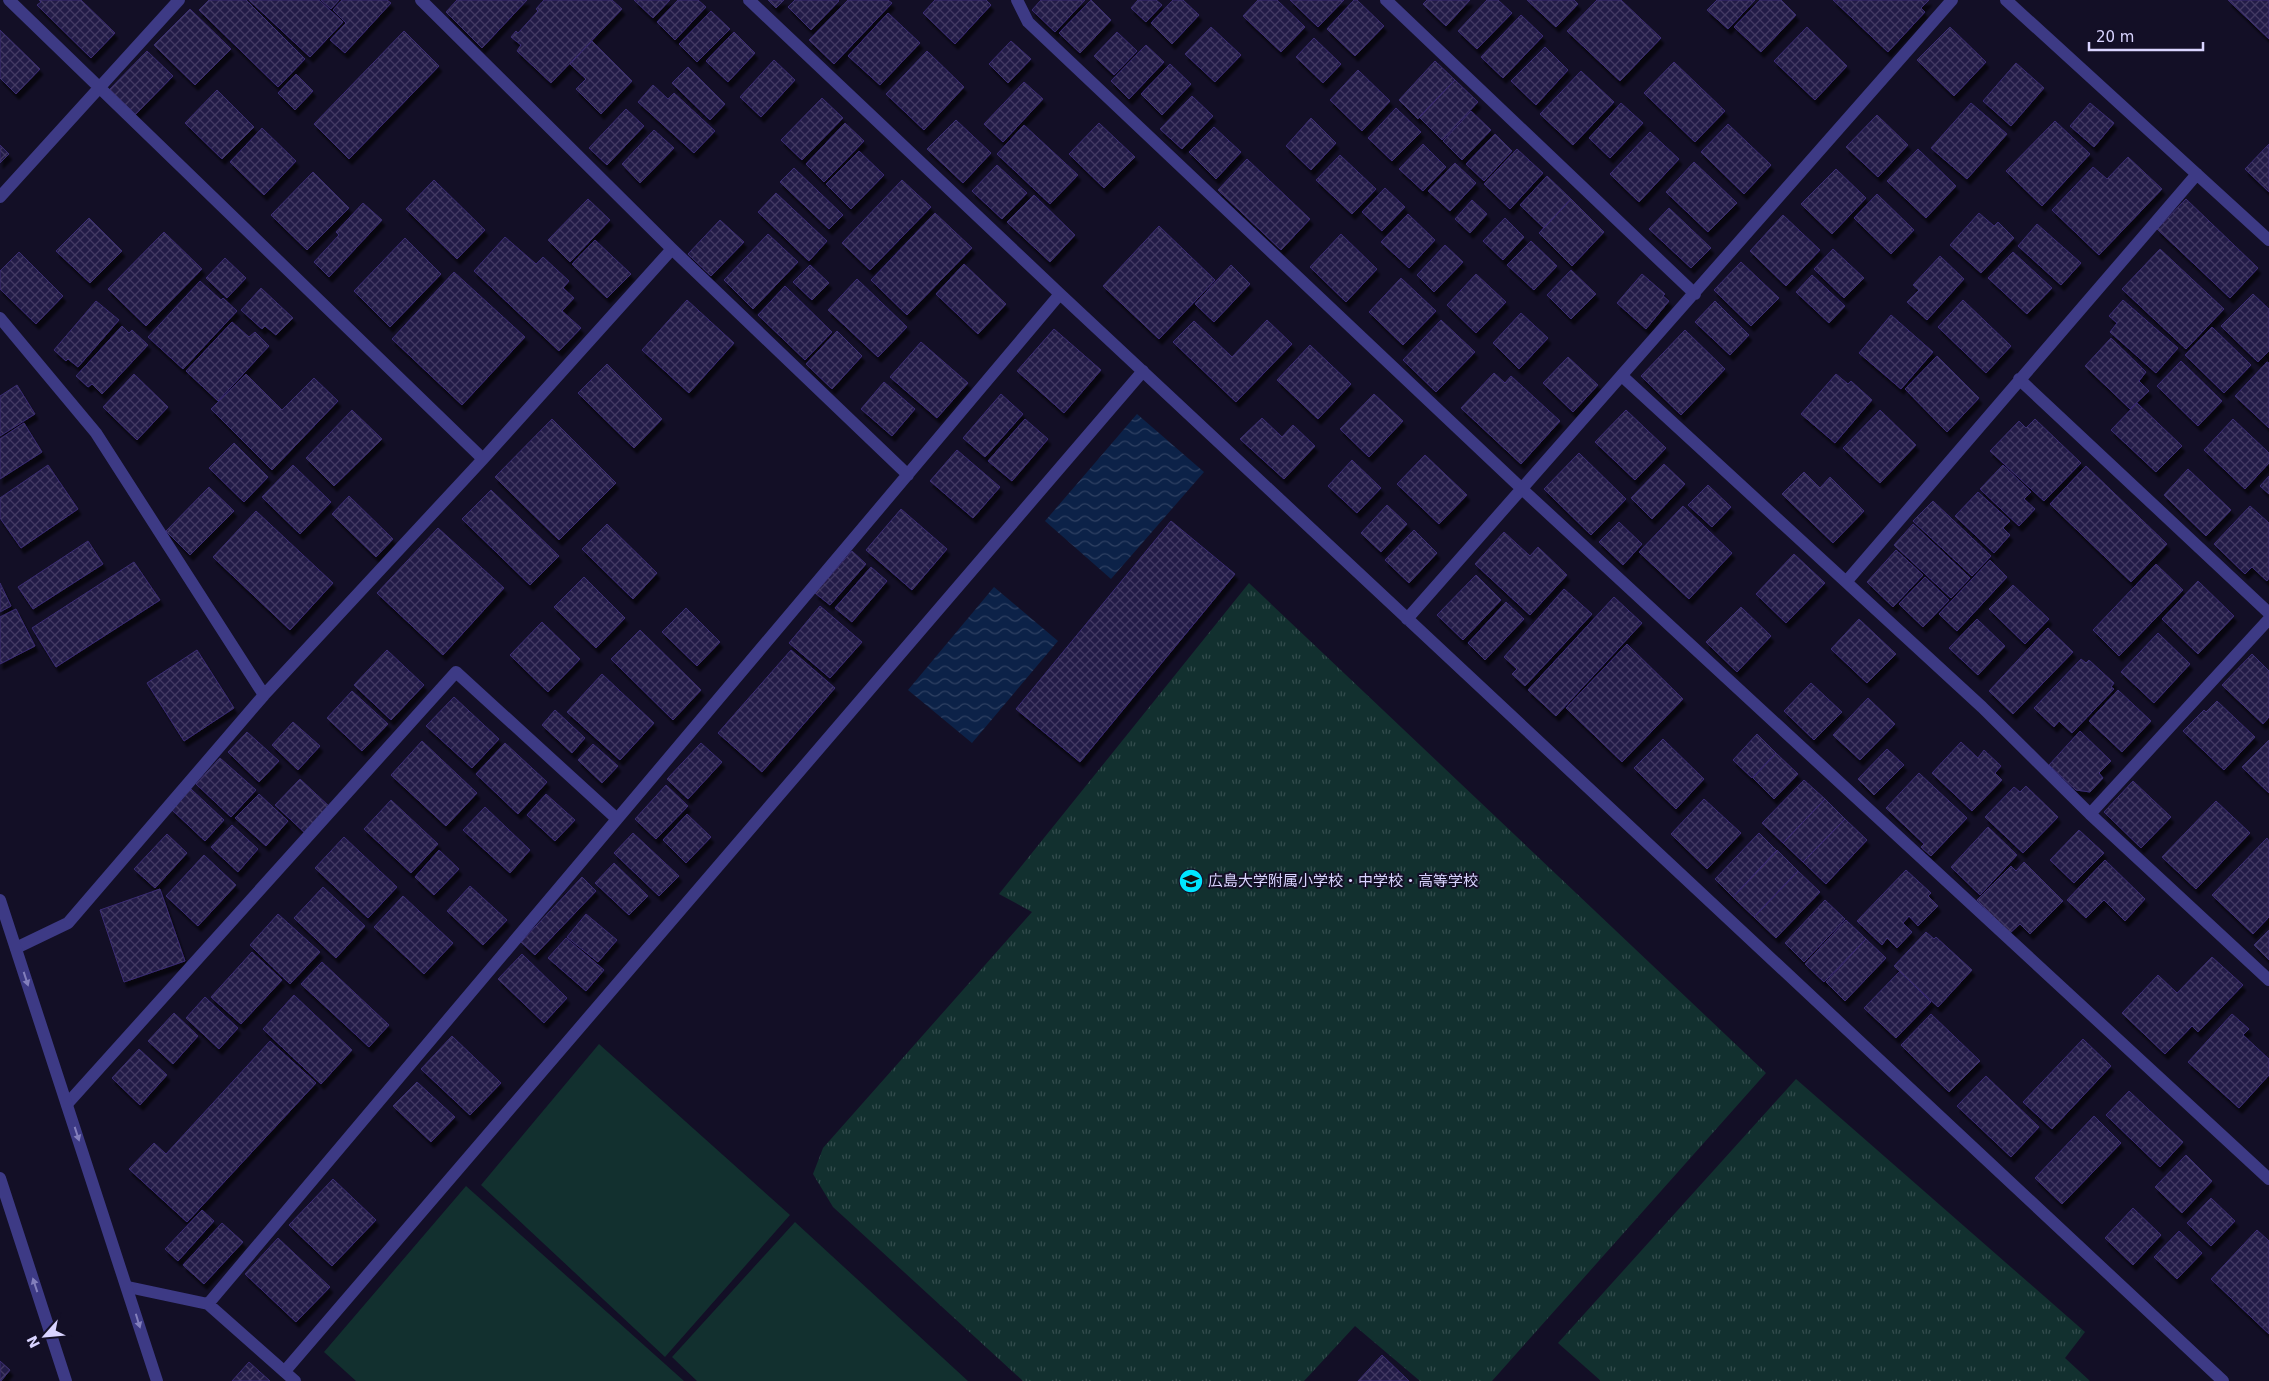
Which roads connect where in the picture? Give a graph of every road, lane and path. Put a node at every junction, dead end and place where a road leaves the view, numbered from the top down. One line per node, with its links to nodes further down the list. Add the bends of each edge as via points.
1 (9, 0): 9 (street)
2 (179, 0): 9 (street)
3 (420, 0): 13 (street)
4 (749, 0): 14 (street)
5 (1017, 0): 22 (street, via 1028,22)
6 (1386, 0): 15 (street)
7 (1952, 0): 15 (street)
8 (2006, 0): 10 (street)
9 (99, 89): 11 (street); 20 (street)
10 (2197, 174): 12 (street); 19 (street)
11 (0, 197)
12 (2269, 240)
13 (672, 249): 20 (street); 21 (street)
14 (1060, 294): 17 (street); 21 (street)
15 (1694, 294): 18 (street)
16 (0, 318): 27 (street, via 96,433)
17 (1143, 371): 25 (street); 38 (street)
18 (1622, 376): 22 (street); 23 (street)
19 (2019, 379): 23 (street); 24 (street)
20 (482, 459): 27 (street)
21 (908, 475): 29 (street)
22 (1522, 489): 25 (street); 35 (street)
23 (1846, 582): 28 (street, via 1982,707)
24 (2269, 613)
25 (1407, 619): 42 (street)
26 (2269, 619): 28 (street)
27 (264, 696): 31 (street, via 68,923)
28 (2090, 814): 32 (street)
29 (617, 819): 33 (street, via 456,672); 37 (street)
30 (0, 900): 31 (street)
31 (16, 948): 33 (street, one-way to 33)
32 (2269, 980)
33 (67, 1104): 36 (street, one-way to 36)
34 (0, 1178): 39 (street, one-way to 34)
35 (2269, 1179)
36 (128, 1287): 37 (street); 40 (street, one-way to 40)
37 (208, 1304): 38 (street)
38 (285, 1371): 41 (street)
39 (66, 1381)
40 (157, 1381)
41 (295, 1381)
42 (2223, 1381)

